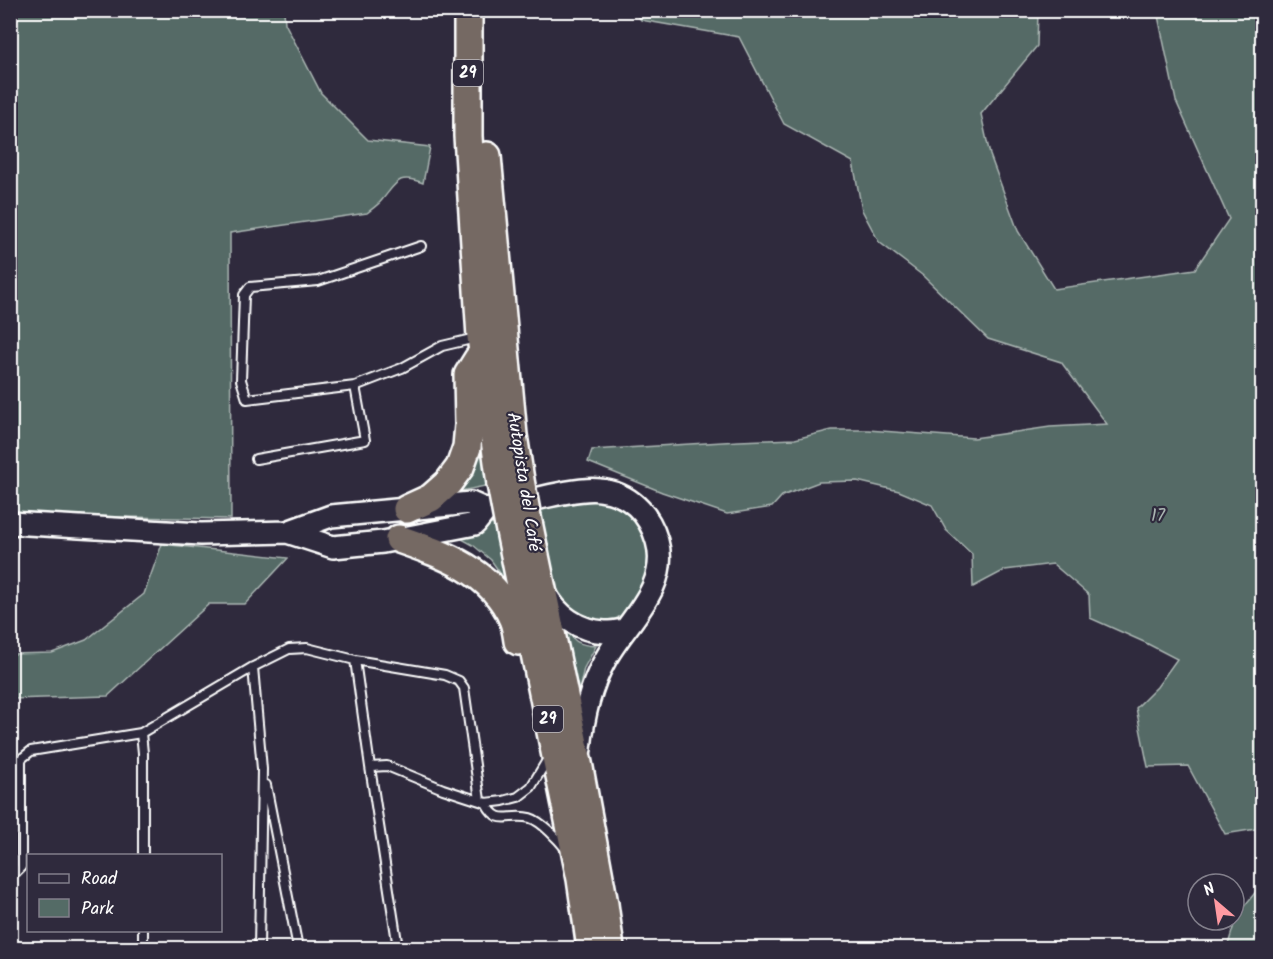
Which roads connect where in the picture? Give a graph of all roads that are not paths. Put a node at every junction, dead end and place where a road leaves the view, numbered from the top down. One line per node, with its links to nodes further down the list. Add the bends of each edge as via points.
1 (468, 10): 4 (highway, Autopista del Café / 29, via 468,136)
2 (485, 10): 7 (highway, Autopista del Café / 29, via 485,135 513,435)
3 (421, 246): 5 (lane, via 318,281 250,287 244,295 242,380 247,399)
4 (481, 345): 5 (lane, via 442,346 402,368); 7 (highway, Autopista del Café / 29); 8 (highway, via 468,375 470,425 459,467 431,498)
5 (355, 386): 6 (lane, via 365,440)
6 (256, 459)
7 (510, 482): 9 (highway, Autopista del Café / 29, bridge)
8 (395, 510): 9 (street, via 471,503); 11 (street, via 331,516); 12 (street, via 378,517 376,523 378,537)
9 (507, 516): 12 (street); 13 (highway, Autopista del Café / 29); 14 (street, via 575,492 598,489 619,494 638,506 658,542 660,562 647,600); 17 (highway, Autopista del Café / 29)
10 (10, 523): 11 (street, via 201,534)
11 (287, 532): 12 (street, via 333,547)
12 (391, 541): 17 (highway, via 446,556 486,582 513,620 522,654)
13 (540, 579): 14 (street, via 557,611 571,622 588,630); 21 (highway, Autopista del Café / 29)
14 (624, 630): 21 (street, via 589,696)
15 (355, 660): 16 (lane, via 307,648 289,649); 20 (lane); 23 (lane, via 445,675 459,681 464,688)
16 (253, 667): 18 (lane); 22 (lane)
17 (539, 672): 19 (highway, Autopista del Café / 29)
18 (141, 733): 24 (lane); 26 (lane, via 31,751 21,759 21,867)
19 (554, 748): 23 (lane, via 531,787 518,797); 25 (highway, Autopista del Café / 29)
20 (370, 767): 23 (lane, via 387,766); 31 (lane)
21 (579, 768): 33 (highway, Autopista del Café / 29)
22 (262, 769): 29 (lane); 30 (lane)
23 (483, 801): 25 (lane, via 500,818 533,818 562,844)
24 (143, 854)
25 (578, 866): 32 (highway, Autopista del Café / 29)
26 (10, 875)
27 (143, 932): 28 (lane)
28 (143, 948)
29 (259, 948)
30 (298, 948)
31 (398, 948)
32 (591, 948)
33 (610, 948)

